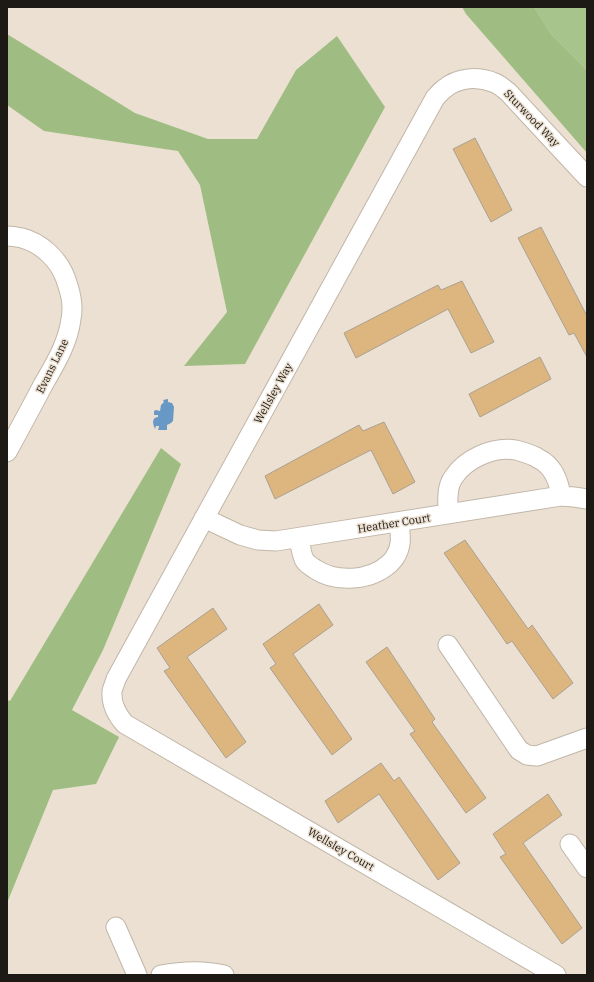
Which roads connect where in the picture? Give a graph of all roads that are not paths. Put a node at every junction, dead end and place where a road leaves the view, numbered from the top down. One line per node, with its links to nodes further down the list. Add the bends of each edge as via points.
1 (467, 78): 2 (street, Sturwood Way, via 482,78 497,83 508,92); 8 (street, Wellsley Way, via 444,88 435,98)
2 (587, 177)
3 (7, 236): 4 (street, Evans Lane, via 35,243 55,259 63,271 72,304 72,319 64,346)
4 (7, 452)
5 (561, 496): 6 (street, Heather Court); 7 (street, Heather Court); 7 (street, via 558,480 552,469 544,462 515,450 499,450 471,460 461,468 452,480 448,495)
6 (587, 499)
7 (448, 514): 9 (street, Heather Court)
8 (204, 518): 10 (street, Heather Court, via 240,536 258,540); 12 (street, Wellsley Way, via 116,679 112,691 113,704)
9 (399, 522): 10 (street, Heather Court); 10 (street, via 401,544 395,558 384,568 359,577 333,577 311,567 305,562)
10 (299, 538)
11 (448, 646): 13 (street, via 519,750 527,755 537,756)
12 (126, 724): 20 (street, Wellsley Court)
13 (587, 738)
14 (570, 844): 15 (street)
15 (587, 868)
16 (116, 927): 17 (street)
17 (137, 975)
18 (161, 975): 19 (street, via 198,971)
19 (224, 975)
20 (556, 975)

